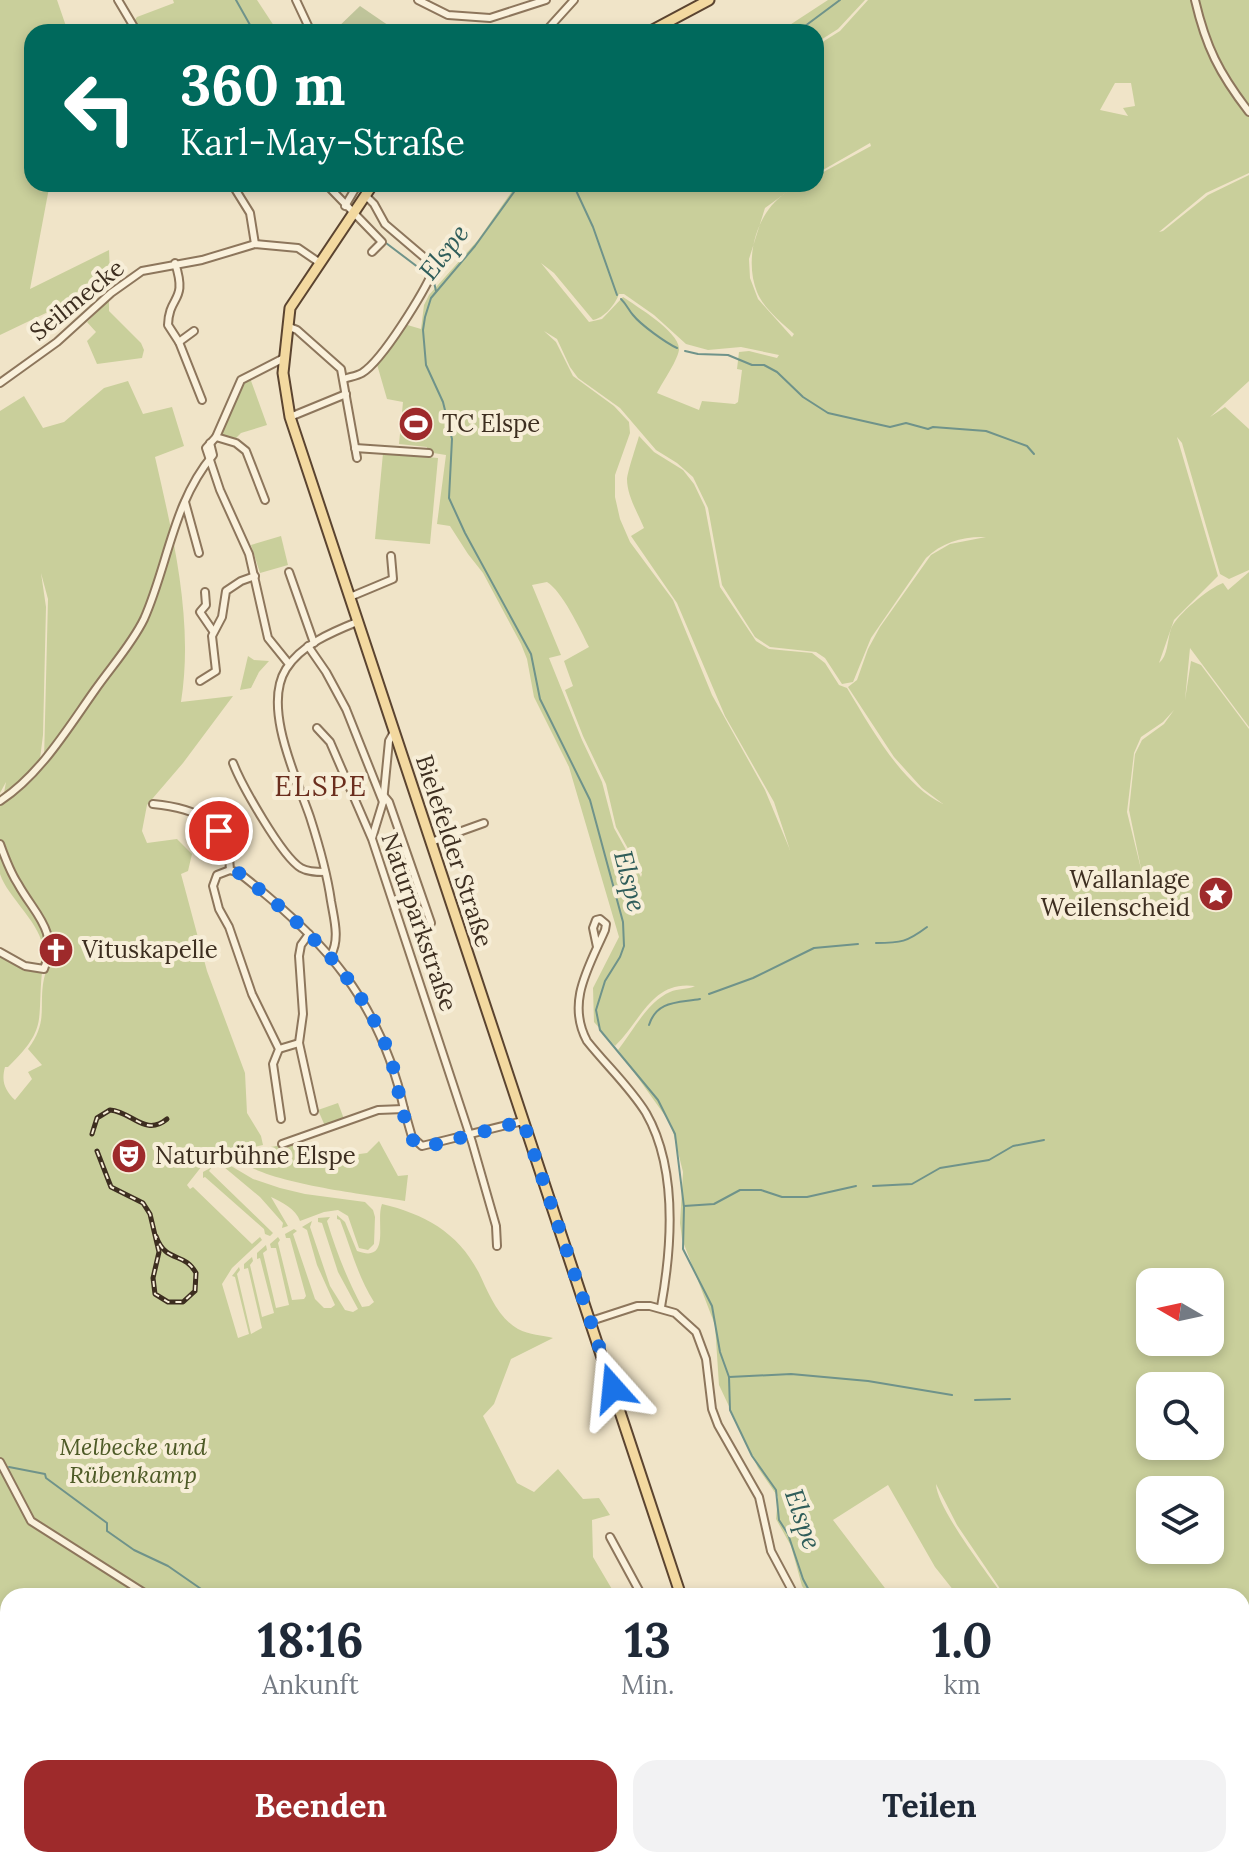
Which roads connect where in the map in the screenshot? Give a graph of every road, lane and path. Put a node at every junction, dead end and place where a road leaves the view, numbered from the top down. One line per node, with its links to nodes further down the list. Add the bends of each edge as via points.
1 (118, 0): 10 (street)
2 (294, 0): 11 (street)
3 (418, 0): 9 (street)
4 (440, 0): 9 (street)
5 (546, 0): 9 (street, via 490,18 448,15)
6 (574, 0): 12 (street)
7 (709, 0): 13 (main road)
8 (1195, 0): 14 (street, via 1218,68)
9 (436, 8)
10 (132, 24)
11 (307, 24)
12 (552, 24)
13 (664, 24)
14 (1249, 112)
15 (237, 192): 21 (street, via 250,213)
16 (333, 192): 20 (street)
17 (355, 192): 20 (street, Bielefelder Straße)
18 (367, 192): 19 (main road, Bielefelder Straße)
19 (365, 195): 20 (main road, Bielefelder Straße); 29 (street, via 388,227 434,266 397,331 364,371)
20 (349, 210): 22 (street, via 382,242); 24 (main road, Bielefelder Straße)
21 (255, 244): 23 (street, Seilmecke); 24 (street, Seilmecke, via 298,248)
22 (372, 252)
23 (175, 263): 27 (street, via 180,292 168,325); 30 (street, Seilmecke, via 142,271)
24 (320, 263): 25 (main road, Bielefelder Straße, via 296,298)
25 (287, 326): 28 (main road, Bielefelder Straße); 29 (street, via 339,366)
26 (194, 331): 27 (street)
27 (179, 342): 32 (street)
28 (284, 358): 33 (main road, Bielefelder Straße); 34 (street, via 241,380)
29 (344, 379): 31 (street)
30 (0, 383)
31 (346, 394): 33 (street); 35 (street)
32 (202, 400)
33 (290, 417): 46 (main road, Bielefelder Straße)
34 (213, 440): 38 (street, via 206,448); 39 (street, via 236,443 246,451)
35 (355, 448): 36 (street); 37 (street)
36 (429, 453)
37 (357, 458)
38 (209, 459): 40 (street); 44 (street)
39 (265, 500)
40 (185, 502): 41 (street); 58 (street, via 143,621 75,721 28,778)
41 (199, 553)
42 (391, 556): 46 (street, via 393,579)
43 (289, 572): 51 (street)
44 (255, 576): 50 (street, via 226,591 222,617); 52 (street, via 268,638)
45 (205, 592): 48 (street, via 206,605)
46 (350, 597): 49 (main road, Bielefelder Straße)
47 (191, 610): 48 (street)
48 (200, 612): 50 (street)
49 (357, 622): 51 (street); 55 (main road, Bielefelder Straße)
50 (213, 631): 53 (street, via 216,671)
51 (311, 644): 52 (street); 57 (street, via 346,709)
52 (289, 664): 65 (street, via 279,687 280,717)
53 (200, 681)
54 (317, 728): 61 (street, Naturparkstraße, via 336,754)
55 (394, 732): 57 (street); 62 (main road, Bielefelder Straße)
56 (233, 763): 65 (street, via 242,788 295,863)
57 (383, 799): 61 (street); 66 (street, via 389,802)
58 (0, 801)
59 (153, 804): 64 (street, via 202,815 219,831)
60 (484, 823): 62 (street)
61 (372, 839): 77 (street, Naturparkstraße)
62 (431, 842): 76 (main road, Bielefelder Straße)
63 (0, 844): 69 (street, via 18,885 45,925 50,944 44,969 25,966)
64 (230, 870): 67 (street); 72 (street, via 214,879 219,909)
65 (325, 872): 70 (street, via 336,937)
66 (431, 923)
67 (309, 934): 70 (street); 71 (street, via 299,956)
68 (597, 947): 80 (street, via 578,999 580,1029 645,1112 659,1140 668,1216)
69 (0, 952)
70 (331, 955): 73 (street, via 384,1043)
71 (299, 1043): 72 (street); 74 (street)
72 (279, 1049): 75 (street, via 273,1064)
73 (404, 1109): 77 (street, via 419,1145); 78 (street, via 373,1111)
74 (314, 1111)
75 (281, 1119)
76 (523, 1121): 77 (street); 81 (main road, Bielefelder Straße)
77 (470, 1135): 79 (street, Naturparkstraße)
78 (282, 1144)
79 (497, 1246)
80 (661, 1307): 81 (street, via 637,1306); 87 (street, via 686,1320 702,1343 715,1417 759,1497 771,1551)
81 (591, 1321): 86 (main road, Bielefelder Straße)
82 (0, 1462): 84 (street, via 31,1521)
83 (610, 1537): 85 (street)
84 (136, 1588)
85 (638, 1588)
86 (678, 1588)
87 (791, 1588)

